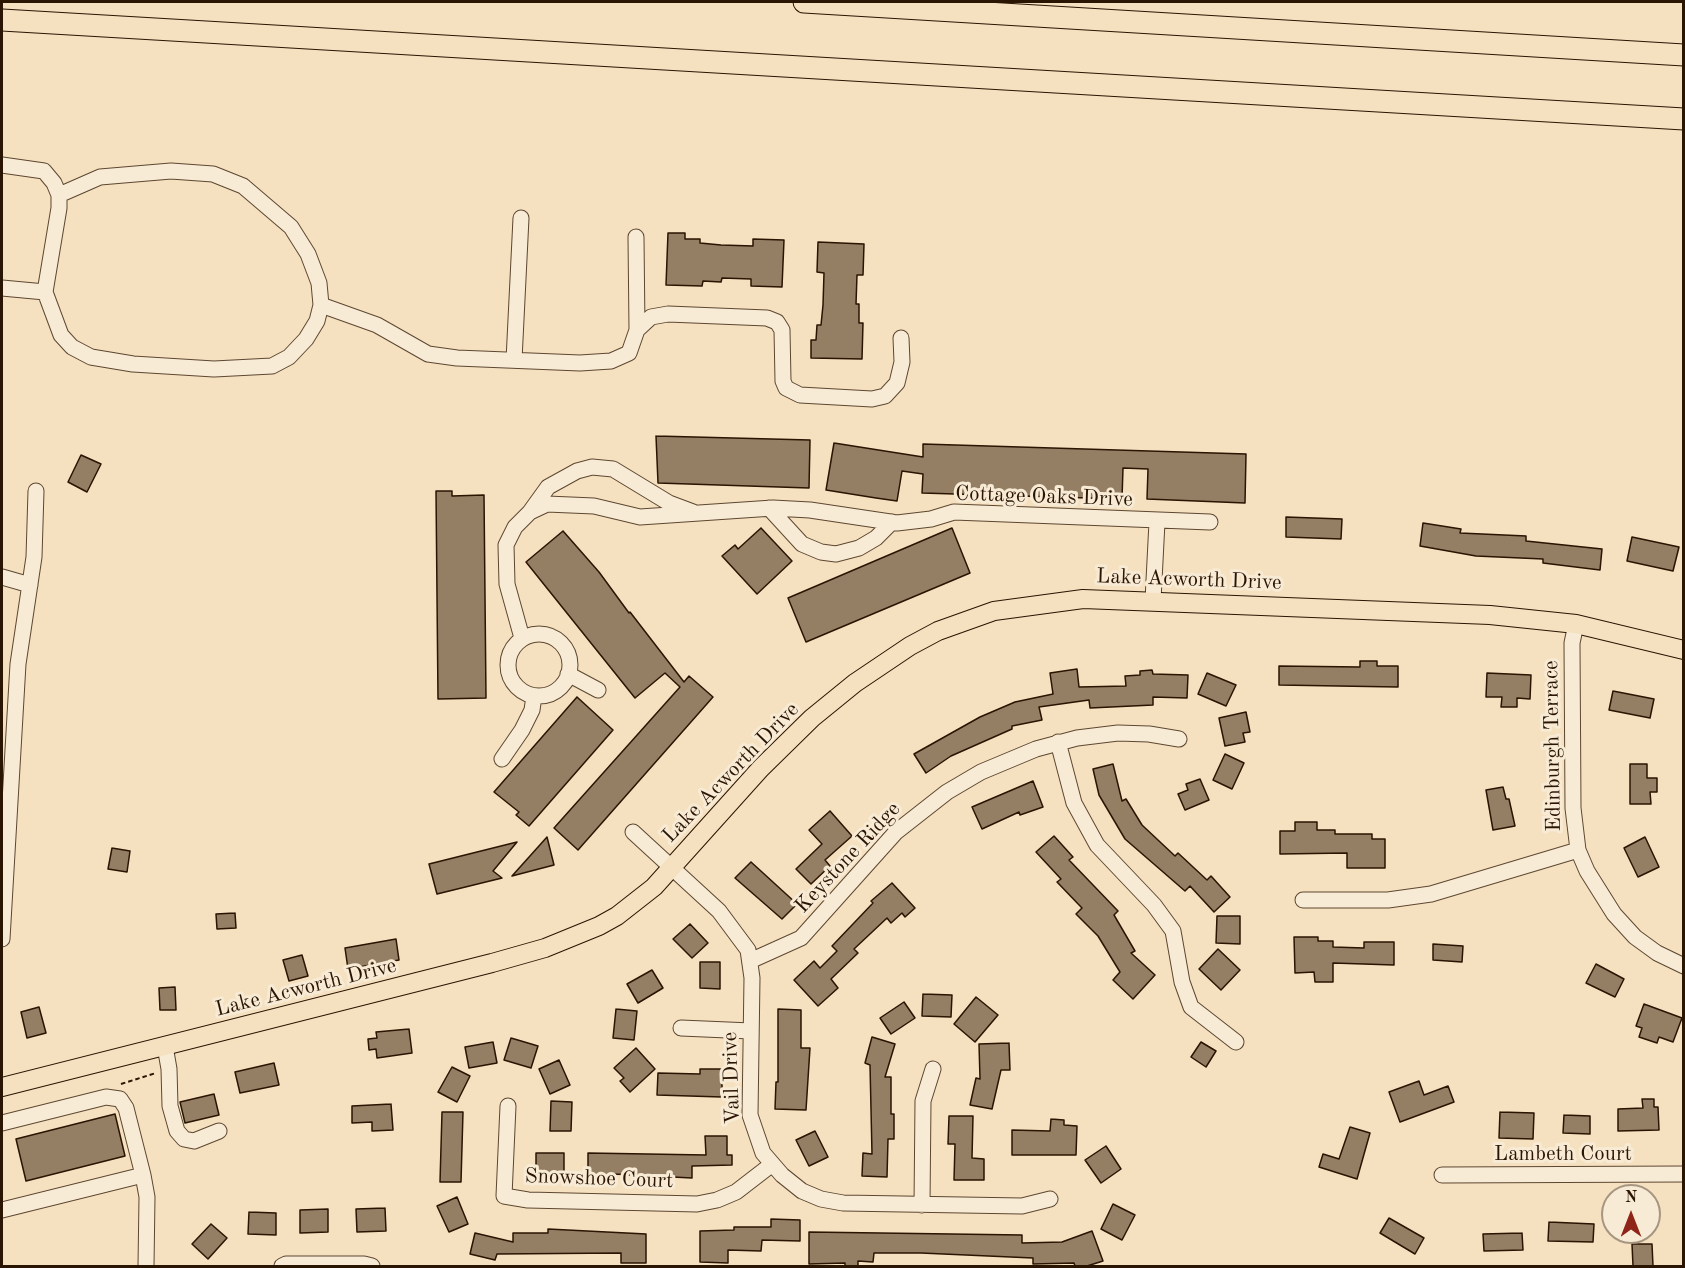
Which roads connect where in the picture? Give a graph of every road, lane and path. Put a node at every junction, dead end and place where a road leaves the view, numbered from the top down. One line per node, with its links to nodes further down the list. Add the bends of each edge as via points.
1 (804, 2): 5 (highway)
2 (2, 20): 3 (highway)
3 (84, 25): 4 (highway); 6 (highway)
4 (2, 33)
5 (1683, 55)
6 (1683, 119)
7 (2, 165): 8 (street, via 44,171)
8 (59, 195): 12 (street); 13 (street, via 100,177 171,171 213,174 243,186 291,227 319,282)
9 (521, 218): 16 (street)
10 (636, 237): 14 (street)
11 (2, 288): 12 (street)
12 (45, 292): 13 (street, via 62,336 72,347 91,357 214,369 272,366 289,357 306,339)
13 (321, 305): 16 (street, via 377,324 428,354)
14 (637, 330): 15 (street, via 651,317 668,314 767,318 777,322 782,330 786,388 801,395 872,399 885,396 897,383 902,362); 16 (street, via 629,353 611,361)
15 (901, 338)
16 (514, 360)
17 (36, 491): 25 (street)
18 (769, 508): 20 (street, Cottage Oaks Drive); 21 (street, Cottage Oaks Drive); 21 (street, via 802,544 836,554 859,548)
19 (530, 512): 20 (street, Cottage Oaks Drive, via 547,504 568,504 640,517); 20 (street, Cottage Oaks Drive, via 555,482 592,468 613,469 669,503); 28 (street, Cottage Oaks Drive, via 515,527 506,545 507,584)
20 (698, 514)
21 (892, 522): 22 (street, Cottage Oaks Drive, via 924,521 954,512)
22 (1157, 522): 23 (street, Cottage Oaks Drive); 26 (street)
23 (1210, 522)
24 (2, 577): 25 (street)
25 (30, 585): 40 (street, via 18,664)
26 (1153, 600): 27 (main road, Lake Acworth Drive, via 1479,614); 38 (main road, Lake Acworth Drive, via 1083,600 1021,606 967,619 910,646 812,718 761,768)
27 (1576, 624): 29 (main road, Lake Acworth Drive); 37 (street, Edinburgh Terrace, via 1572,643 1572,808)
28 (522, 638): 30 (street, via 541,634 561,643 570,660); 32 (street, via 507,664 510,679 517,688)
29 (1683, 650)
30 (568, 674): 31 (street); 32 (street, via 553,693)
31 (598, 690)
32 (534, 696): 35 (street, via 522,730)
33 (1179, 739): 34 (street, Keystone Ridge, via 1118,733)
34 (1058, 742): 42 (street, Keystone Ridge, via 1013,758 947,792 896,832 806,933); 46 (street, via 1074,803 1097,845 1173,931 1191,1007)
35 (502, 759)
36 (633, 832): 38 (street, Vail Drive)
37 (1578, 850): 39 (street, via 1431,894 1388,900); 43 (street, Edinburgh Terrace, via 1614,914 1656,953)
38 (673, 867): 42 (street, Vail Drive, via 719,911 743,941); 47 (main road, Lake Acworth Drive, via 617,916 545,948)
39 (1303, 900)
40 (3, 913): 41 (street)
41 (2, 939)
42 (750, 961): 45 (street, Vail Drive)
43 (1683, 966)
44 (681, 1028): 45 (street)
45 (751, 1030): 53 (street, Vail Drive, via 750,1115)
46 (1236, 1042)
47 (165, 1046): 49 (main road, Lake Acworth Drive); 52 (street, via 170,1069 170,1106 177,1131 184,1139 194,1141)
48 (933, 1069): 58 (street, via 923,1101)
49 (2, 1087)
50 (508, 1106): 53 (street, Snowshoe Court, via 504,1196 528,1200 697,1204 736,1192)
51 (2, 1123): 55 (street, via 106,1097 120,1099 126,1108)
52 (219, 1131)
53 (771, 1165): 58 (street, Vail Drive, via 802,1191 821,1199)
54 (1683, 1174): 56 (street, Lambeth Court)
55 (143, 1175): 59 (street); 60 (street, via 147,1197)
56 (1442, 1175)
57 (1050, 1199): 58 (street, Vail Drive, via 1022,1206)
58 (922, 1205)
59 (2, 1210)
60 (146, 1266)
61 (282, 1266): 62 (street)
62 (372, 1266)

